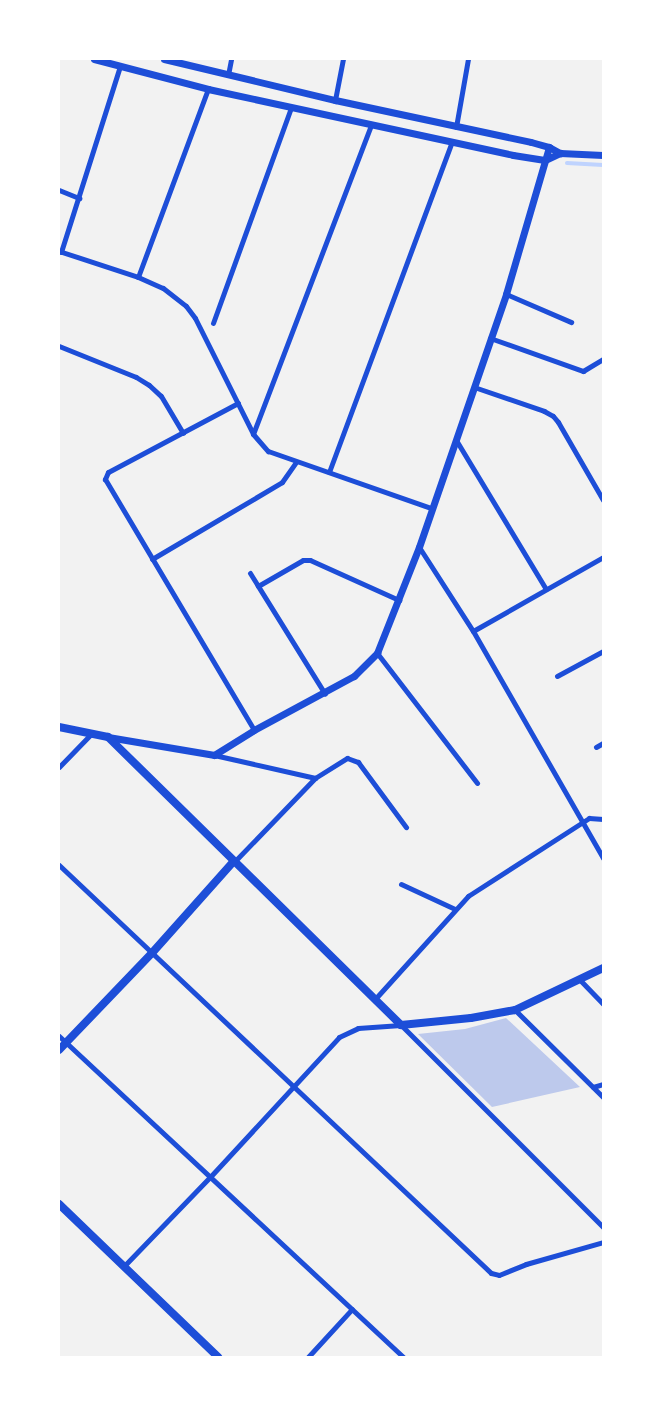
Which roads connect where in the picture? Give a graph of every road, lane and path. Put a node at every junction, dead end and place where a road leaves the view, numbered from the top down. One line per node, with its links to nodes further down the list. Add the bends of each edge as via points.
1 (94, 59): 6 (street)
2 (164, 59): 7 (street)
3 (231, 59): 7 (street)
4 (343, 59): 9 (street)
5 (468, 59): 12 (street)
6 (120, 66): 8 (street); 19 (street)
7 (228, 75): 9 (street)
8 (208, 89): 10 (street); 21 (street)
9 (335, 100): 12 (street)
10 (291, 107): 11 (street); 24 (street)
11 (371, 125): 13 (street); 31 (street)
12 (456, 127): 14 (street)
13 (452, 142): 17 (street); 34 (street)
14 (549, 147): 15 (street); 17 (street)
15 (560, 153): 16 (street); 17 (street)
16 (603, 155)
17 (545, 160): 22 (street)
18 (59, 190): 19 (street)
19 (79, 198): 20 (street)
20 (60, 251): 21 (street)
21 (138, 277): 29 (street, via 163,288 186,306)
22 (506, 294): 23 (street); 25 (street)
23 (572, 322)
24 (213, 323)
25 (490, 338): 27 (street, via 583,371); 28 (street)
26 (59, 346): 30 (street, via 149,385 164,401)
27 (603, 359)
28 (474, 387): 32 (street); 35 (street, via 552,416)
29 (238, 403): 30 (street); 31 (street)
30 (183, 433): 38 (street, via 108,472 105,479)
31 (253, 434): 33 (street, via 268,451)
32 (456, 440): 36 (street); 42 (street)
33 (296, 462): 34 (street); 38 (street, via 282,482)
34 (329, 472): 36 (street)
35 (603, 500)
36 (432, 508): 37 (street)
37 (419, 547): 43 (street); 44 (street)
38 (152, 558): 50 (street)
39 (603, 558): 42 (street)
40 (250, 573): 41 (street)
41 (258, 586): 43 (street, via 303,560 310,560); 48 (street)
42 (546, 589): 44 (street)
43 (399, 600): 46 (street)
44 (473, 631): 60 (street)
45 (603, 651): 47 (street)
46 (377, 653): 48 (street, via 354,676); 58 (street)
47 (557, 676)
48 (325, 694): 50 (street)
49 (59, 727): 51 (main road)
50 (254, 730): 55 (street)
51 (91, 734): 52 (main road); 56 (street)
52 (108, 737): 55 (street); 63 (main road)
53 (603, 744): 54 (street)
54 (596, 747)
55 (214, 755): 57 (street)
56 (59, 767)
57 (315, 778): 61 (street, via 343,760 358,762); 63 (street)
58 (477, 783)
59 (603, 820): 60 (street, via 589,818)
60 (583, 823): 62 (street); 66 (street, via 493,878)
61 (406, 827)
62 (603, 858)
63 (233, 862): 67 (main road); 70 (main road)
64 (59, 865): 67 (street)
65 (401, 884): 66 (street)
66 (455, 909): 70 (street)
67 (152, 953): 75 (main road); 78 (street)
68 (603, 968): 69 (main road)
69 (580, 980): 71 (street); 72 (main road)
70 (375, 999): 73 (main road)
71 (603, 1004)
72 (515, 1010): 73 (main road); 79 (street)
73 (401, 1025): 78 (street, via 358,1028 345,1033); 83 (street)
74 (59, 1036): 75 (street)
75 (66, 1043): 76 (main road); 81 (street)
76 (59, 1050)
77 (603, 1084): 79 (street)
78 (292, 1087): 81 (street); 84 (street, via 494,1274)
79 (593, 1087): 80 (street)
80 (603, 1097)
81 (210, 1177): 85 (street); 86 (street)
82 (59, 1204): 85 (main road)
83 (603, 1227)
84 (603, 1242)
85 (124, 1266): 87 (main road)
86 (352, 1309): 88 (street); 89 (street)
87 (218, 1357)
88 (308, 1357)
89 (403, 1357)

